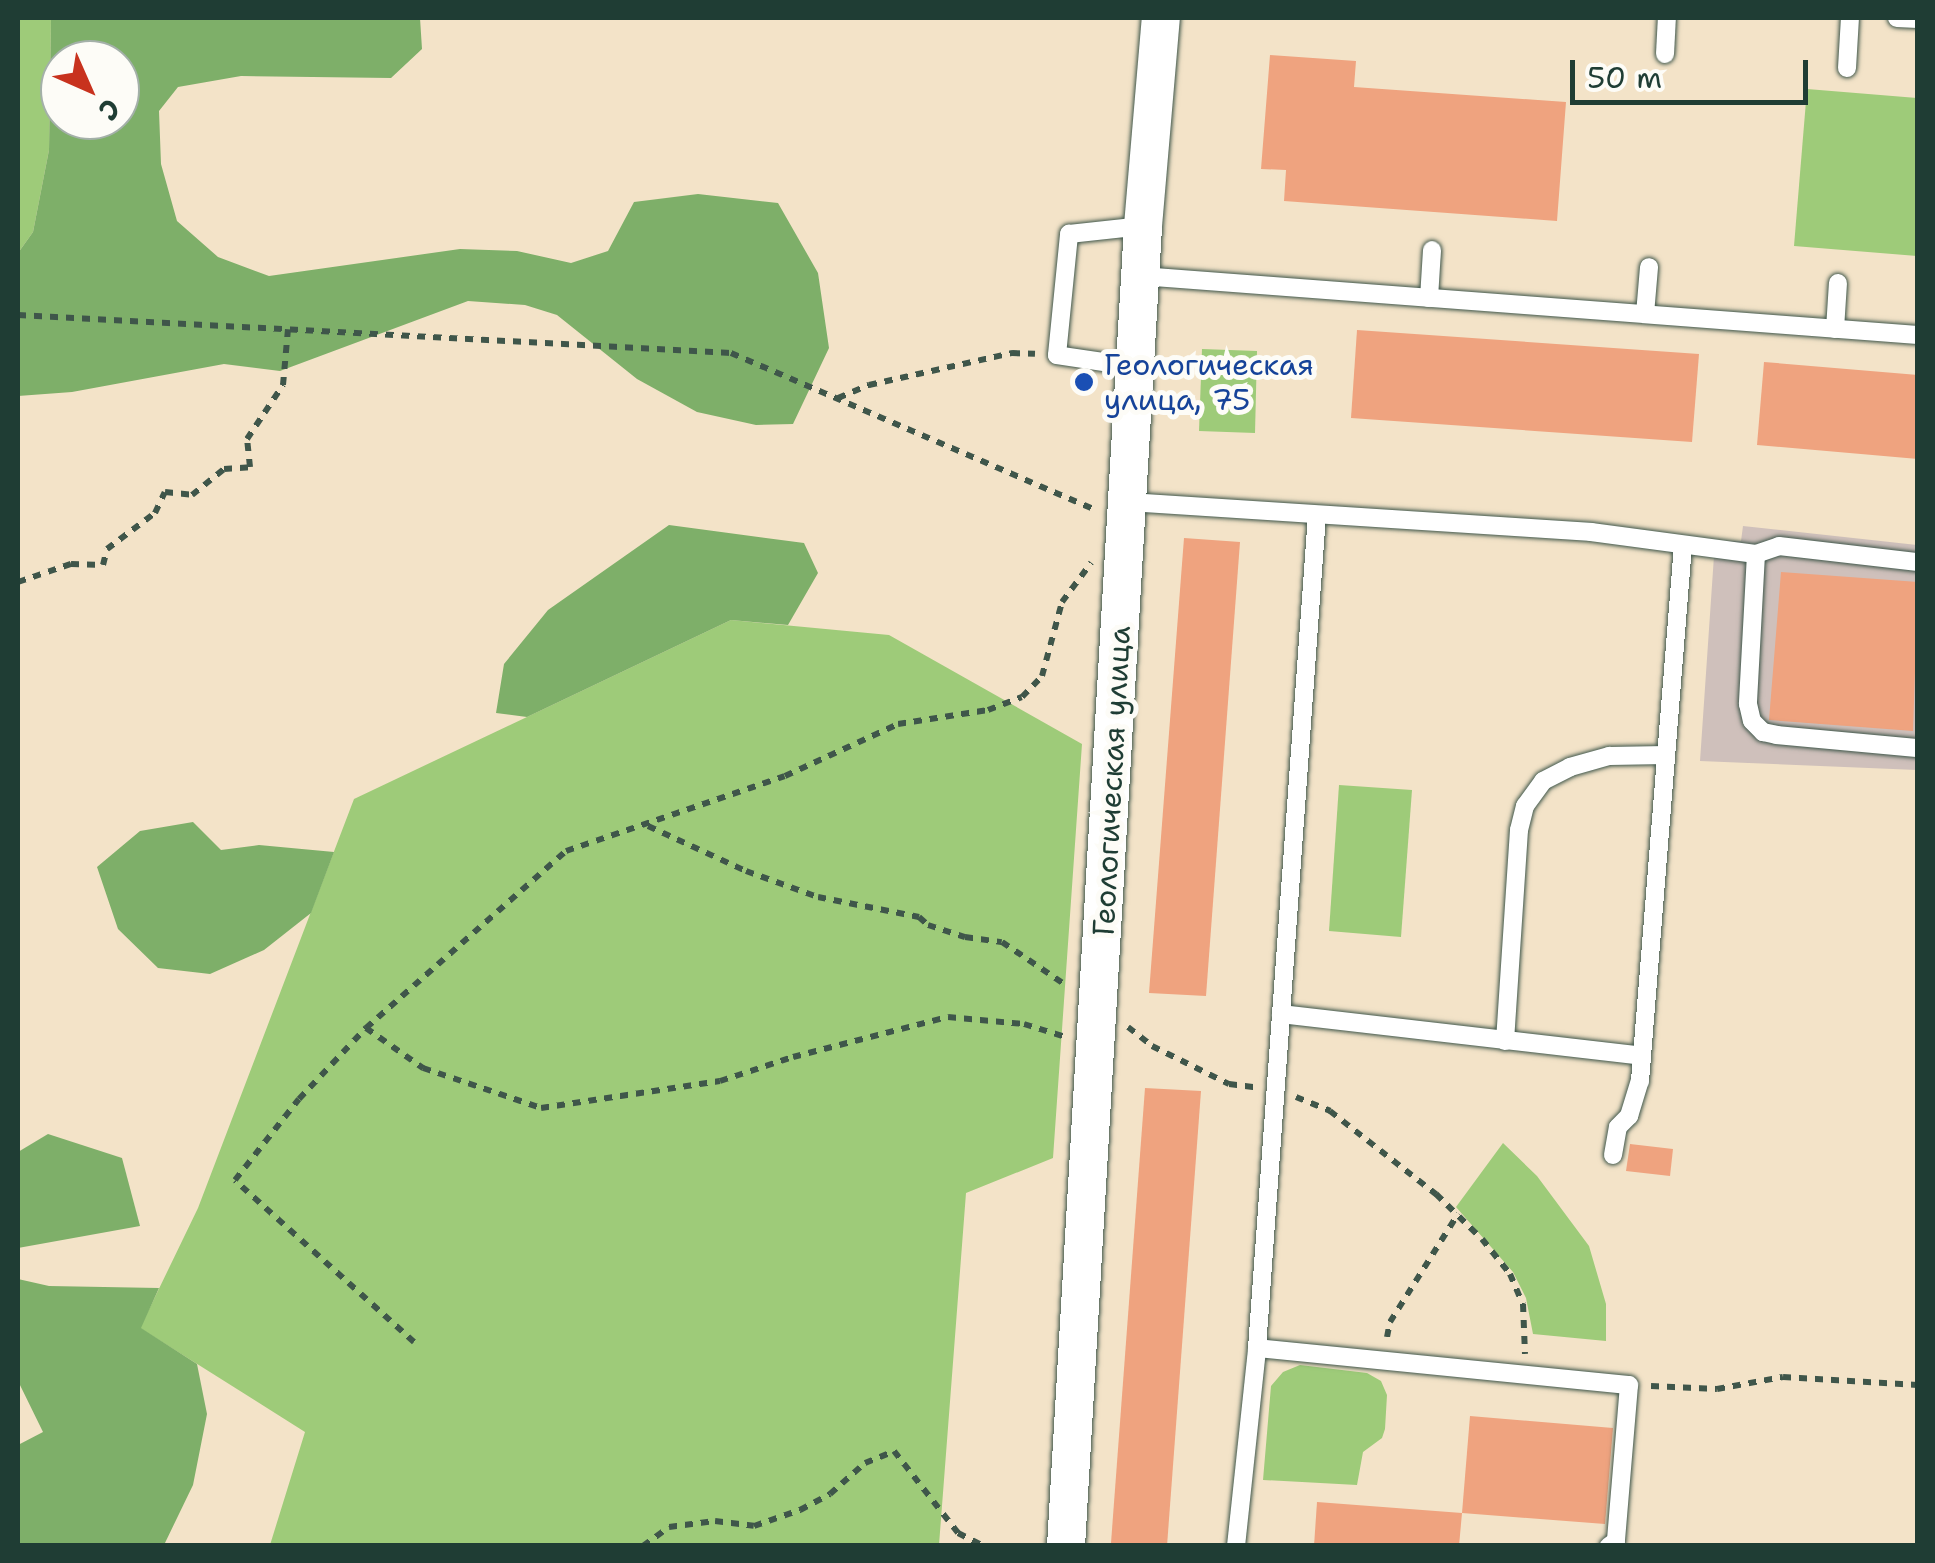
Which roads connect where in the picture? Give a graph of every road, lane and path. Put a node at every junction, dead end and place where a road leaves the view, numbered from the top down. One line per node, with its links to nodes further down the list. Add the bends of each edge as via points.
1 (1161, 18): 8 (street, Геологическая улица)
2 (1667, 18): 6 (lane)
3 (1850, 18): 7 (lane)
4 (1897, 18): 5 (lane)
5 (1918, 19)
6 (1665, 54)
7 (1847, 68)
8 (1143, 226): 11 (street, Геологическая улица); 19 (lane, via 1069,234)
9 (1432, 250): 13 (lane)
10 (1649, 268): 14 (lane)
11 (1141, 276): 13 (lane); 20 (street, Геологическая улица)
12 (1838, 283): 17 (lane)
13 (1429, 298): 14 (lane)
14 (1645, 314): 17 (lane)
15 (18, 315): 16 (path)
16 (288, 329): 21 (path, via 731,352); 27 (path, via 283,385 247,439 250,467 224,469 192,495 165,492 154,512 107,550 103,565 72,564)
17 (1835, 329): 18 (lane)
18 (1918, 335)
19 (1057, 355): 20 (lane); 21 (path, via 1012,353)
20 (1138, 367): 22 (street, Геологическая улица)
21 (837, 398): 22 (path)
22 (1129, 513): 23 (lane); 30 (path, via 1062,602 1042,676 1022,698 898,724 785,776); 31 (street, Геологическая улица)
23 (1317, 515): 24 (lane, via 1590,532); 32 (lane)
24 (1683, 546): 25 (lane); 29 (lane)
25 (1756, 554): 26 (lane, via 1779,546); 28 (lane, via 1752,721 1777,735)
26 (1918, 562)
27 (18, 582)
28 (1918, 748)
29 (1666, 755): 34 (lane, via 1608,756 1570,767 1543,781 1525,806); 36 (lane)
30 (648, 826): 31 (path, via 818,897 1002,942); 33 (path, via 566,851)
31 (1099, 1005): 35 (street, Геологическая улица); 37 (path, via 1152,1046 1229,1084)
32 (1281, 1014): 34 (lane); 37 (lane)
33 (366, 1028): 35 (path, via 423,1068 541,1108 720,1081 948,1017 1024,1024); 40 (path, via 235,1180)
34 (1506, 1040): 36 (lane)
35 (1096, 1046): 48 (street, Геологическая улица)
36 (1642, 1056): 38 (lane, via 1638,1096 1618,1127)
37 (1275, 1090): 39 (path, via 1330,1111); 41 (lane)
38 (1613, 1155)
39 (1458, 1214): 42 (path, via 1390,1322); 43 (path, via 1510,1274 1523,1304)
40 (414, 1342)
41 (1256, 1348): 42 (lane); 49 (lane)
42 (1384, 1361): 43 (lane)
43 (1526, 1375): 44 (lane)
44 (1629, 1385): 45 (path, via 1717,1390 1782,1377); 50 (lane, via 1616,1541)
45 (1918, 1385)
46 (645, 1543): 47 (path, via 669,1527 715,1521 754,1526 800,1510 865,1462 894,1451 958,1533)
47 (984, 1546)
48 (1066, 1546)
49 (1236, 1546)
50 (1609, 1546)

